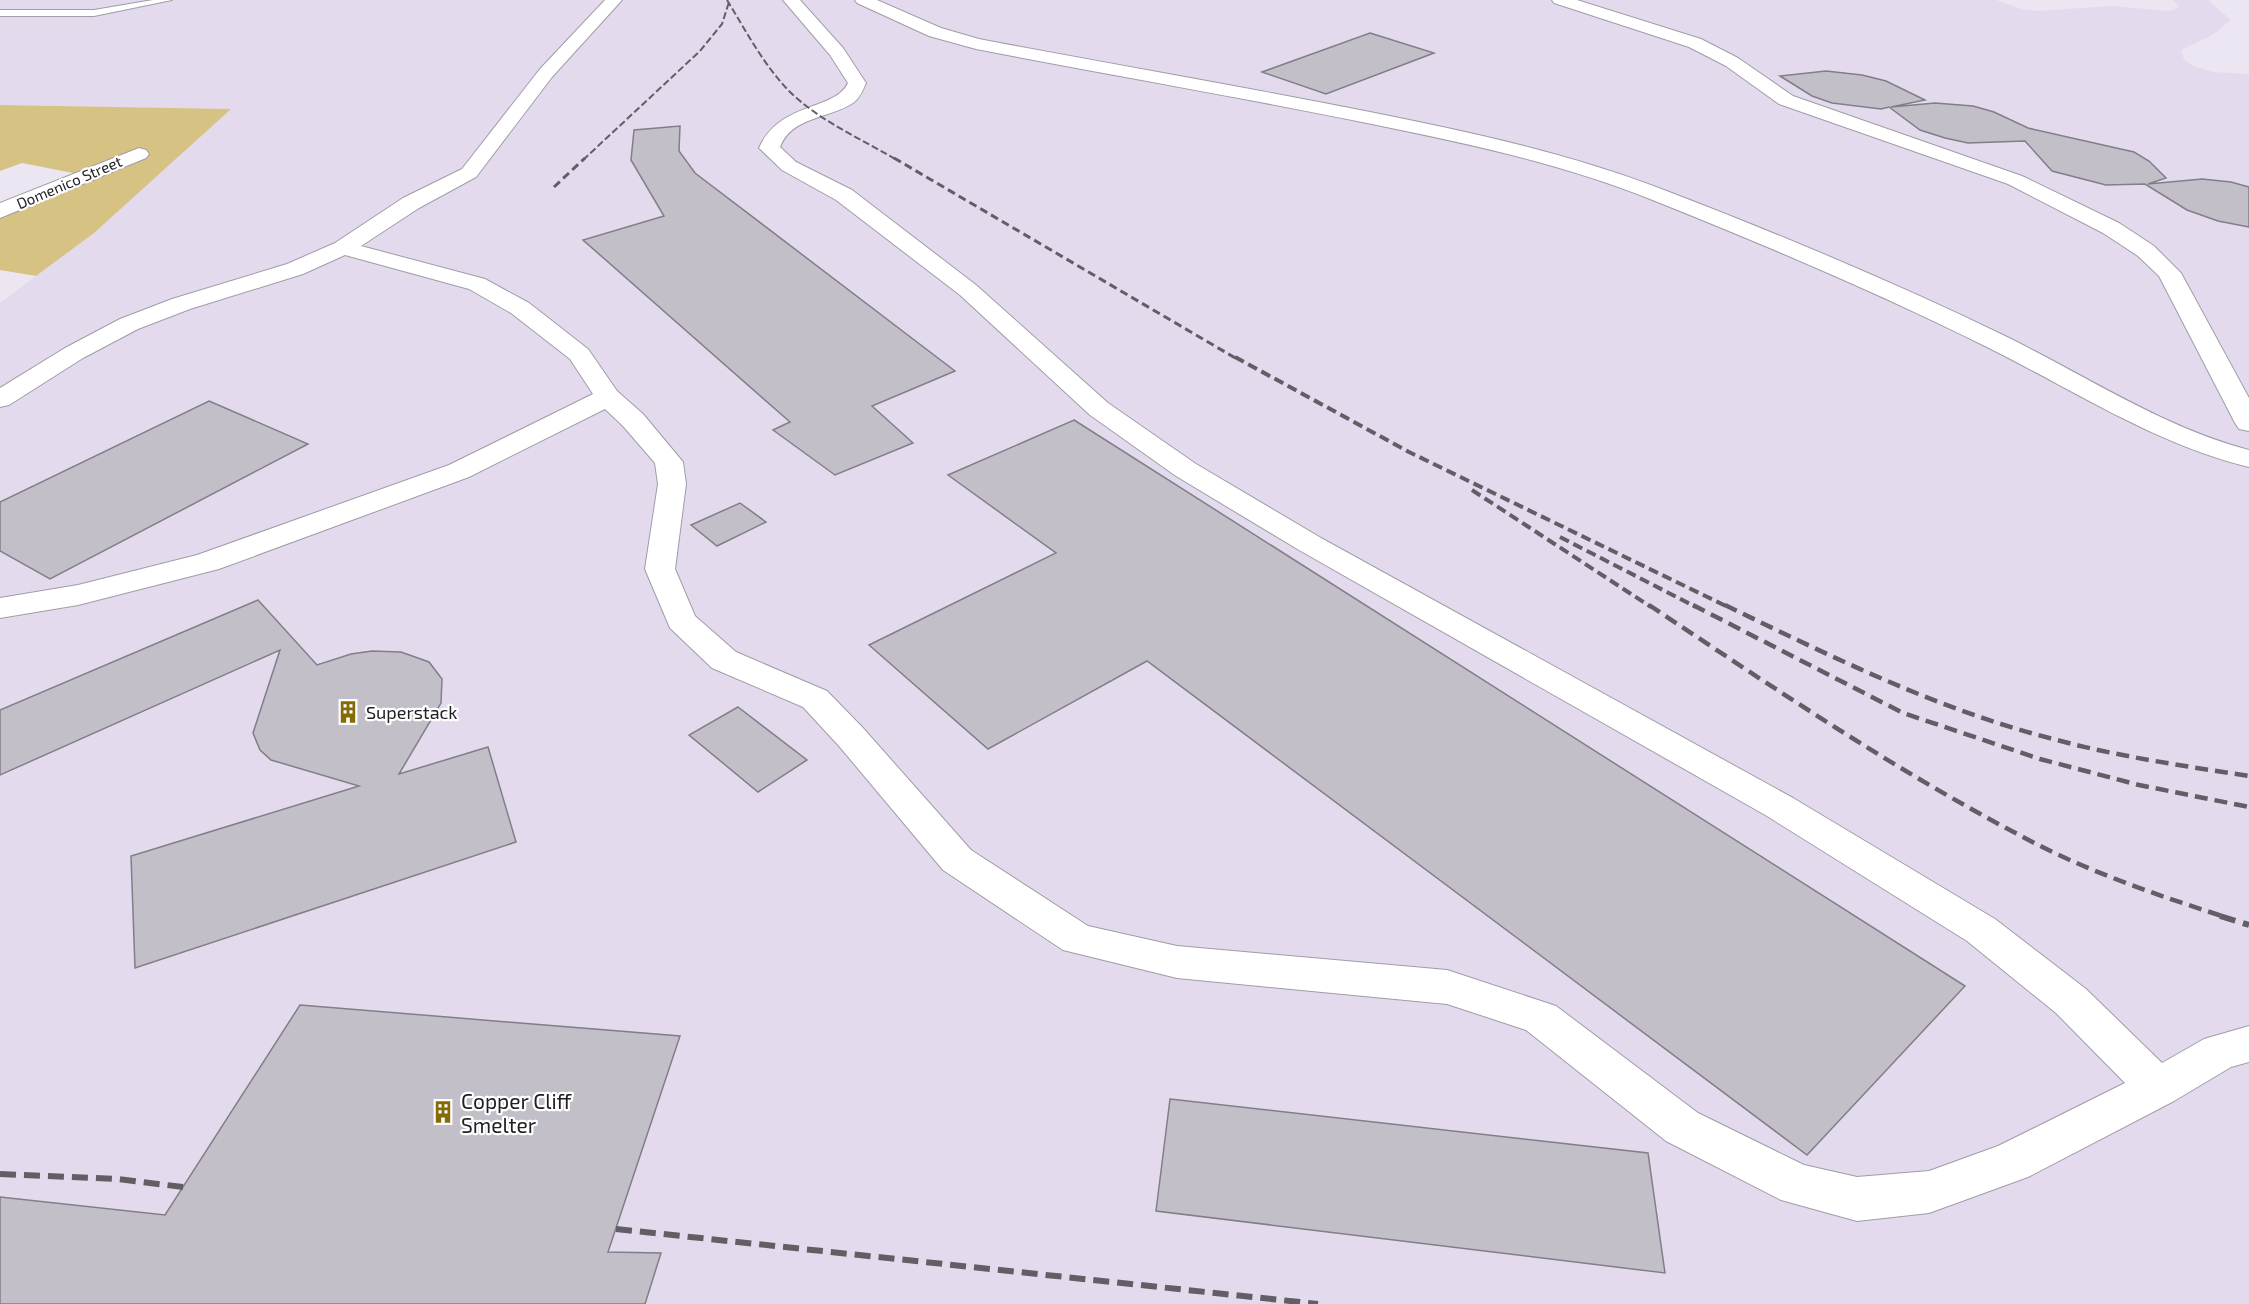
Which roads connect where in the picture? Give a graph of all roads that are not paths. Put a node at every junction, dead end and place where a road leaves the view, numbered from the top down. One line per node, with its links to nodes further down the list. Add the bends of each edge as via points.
1 (168, 0): 6 (lane, via 107,12)
2 (614, 0): 9 (street, via 546,72 469,172 411,203)
3 (791, 0): 16 (street, via 837,52 857,83 846,99 782,125 772,136 769,148 789,166 844,195 968,290 1099,409 1185,470 1780,807 1981,930 2070,1001)
4 (863, 0): 13 (street, via 935,32 976,44 1482,140 1594,170 1935,313 2160,426 2224,453)
5 (1560, 0): 12 (street, via 1690,41 1735,64 1786,100 2015,180 2112,228 2146,251 2169,273)
6 (0, 12)
7 (139, 153): 8 (street, Domenico Street)
8 (0, 211)
9 (344, 249): 10 (street, via 477,284 520,308 579,354); 11 (street, via 129,324)
10 (608, 397): 14 (street, via 459,471 208,562 78,595); 16 (street, via 669,462 672,484 660,569 681,621 724,660 815,699 957,860 1077,939 1177,962 1447,987 1541,1018 1683,1127 1797,1185 1857,1199 1929,1192 2012,1162)
11 (0, 399)
12 (2249, 423)
13 (2249, 459)
14 (0, 608)
15 (2249, 1044): 16 (street, via 2219,1052)
16 (2158, 1088)

